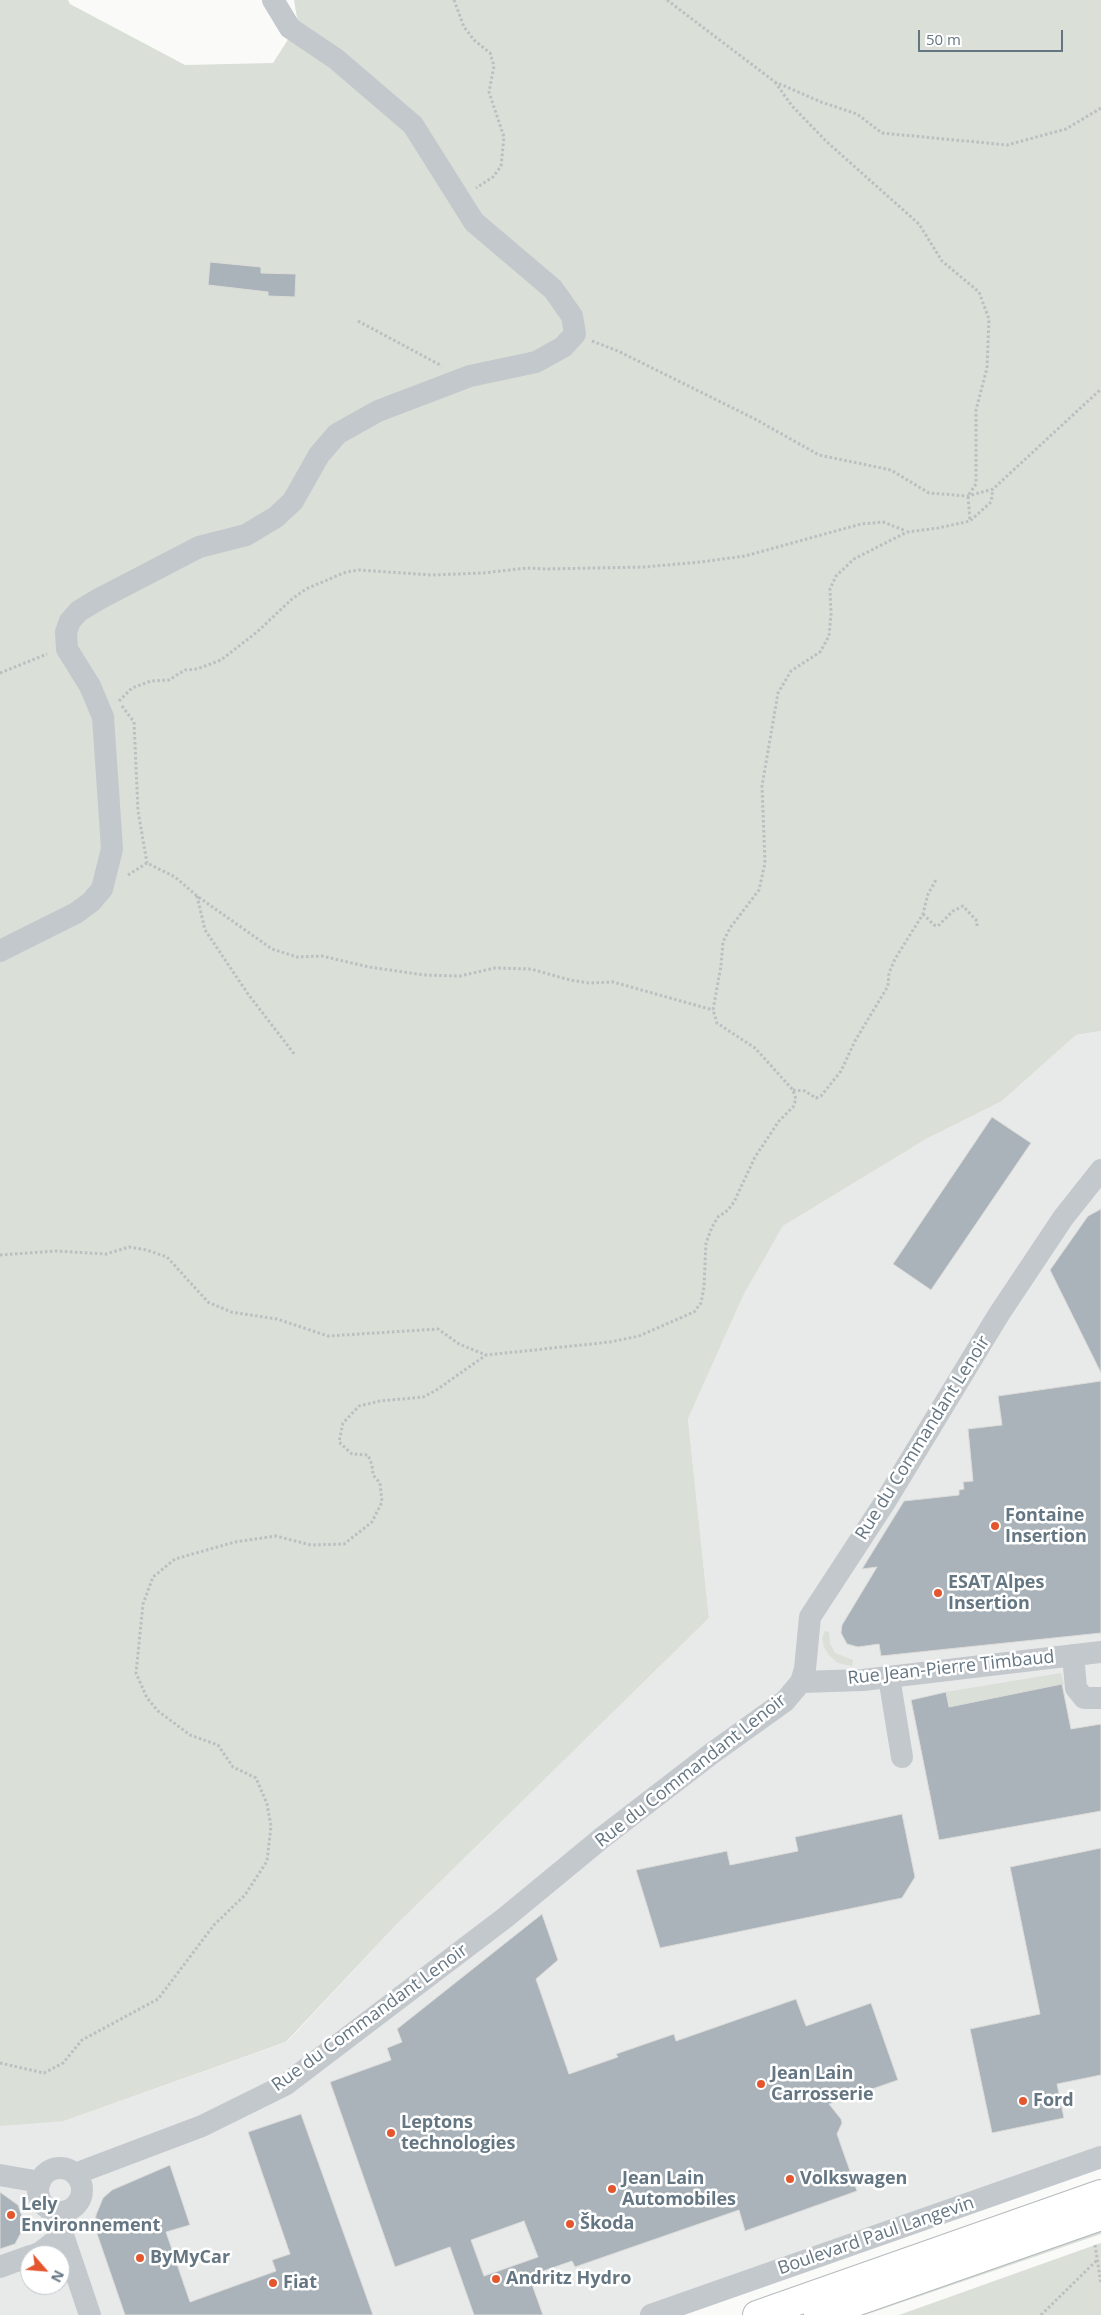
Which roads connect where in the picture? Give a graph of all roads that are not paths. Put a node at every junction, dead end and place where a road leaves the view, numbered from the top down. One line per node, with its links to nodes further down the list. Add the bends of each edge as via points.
1 (273, 0): 2 (street, via 290,28 336,60 414,125 474,222 553,289 572,316 575,334 563,347 536,362 470,376 378,411 337,434 319,456 293,501 276,517 246,535 199,547 80,611 70,621 66,632 67,649 90,686 111,709 112,849 102,889 91,902 76,913)
2 (0, 950)
3 (1101, 1170): 7 (street, Rue du Commandant Lenoir, via 1063,1218 999,1314 885,1502 810,1617 807,1657)
4 (1101, 1652): 5 (street, Rue Jean-Pierre Timbaud)
5 (1073, 1655): 6 (street, Rue Jean-Pierre Timbaud); 8 (street, via 1076,1688 1084,1698)
6 (890, 1677): 7 (street, Rue Jean-Pierre Timbaud); 9 (street)
7 (801, 1682): 11 (street, Rue du Commandant Lenoir, via 785,1701 703,1760 506,1917 285,2085 202,2126)
8 (1101, 1698)
9 (902, 1757)
10 (1101, 2157): 22 (street, Boulevard Paul Langevin)
11 (75, 2174): 13 (street, via 55,2169); 15 (street, via 82,2187 80,2200)
12 (0, 2175): 13 (street)
13 (40, 2182): 15 (street, via 38,2191 44,2205 55,2212)
14 (1101, 2194): 23 (main road, Boulevard Paul Langevin)
15 (62, 2212): 17 (street)
16 (1101, 2216): 24 (main road)
17 (63, 2235): 18 (street); 21 (street)
18 (51, 2245)
19 (20, 2260): 20 (street)
20 (0, 2267)
21 (90, 2315)
22 (651, 2315)
23 (757, 2315)
24 (818, 2315)

